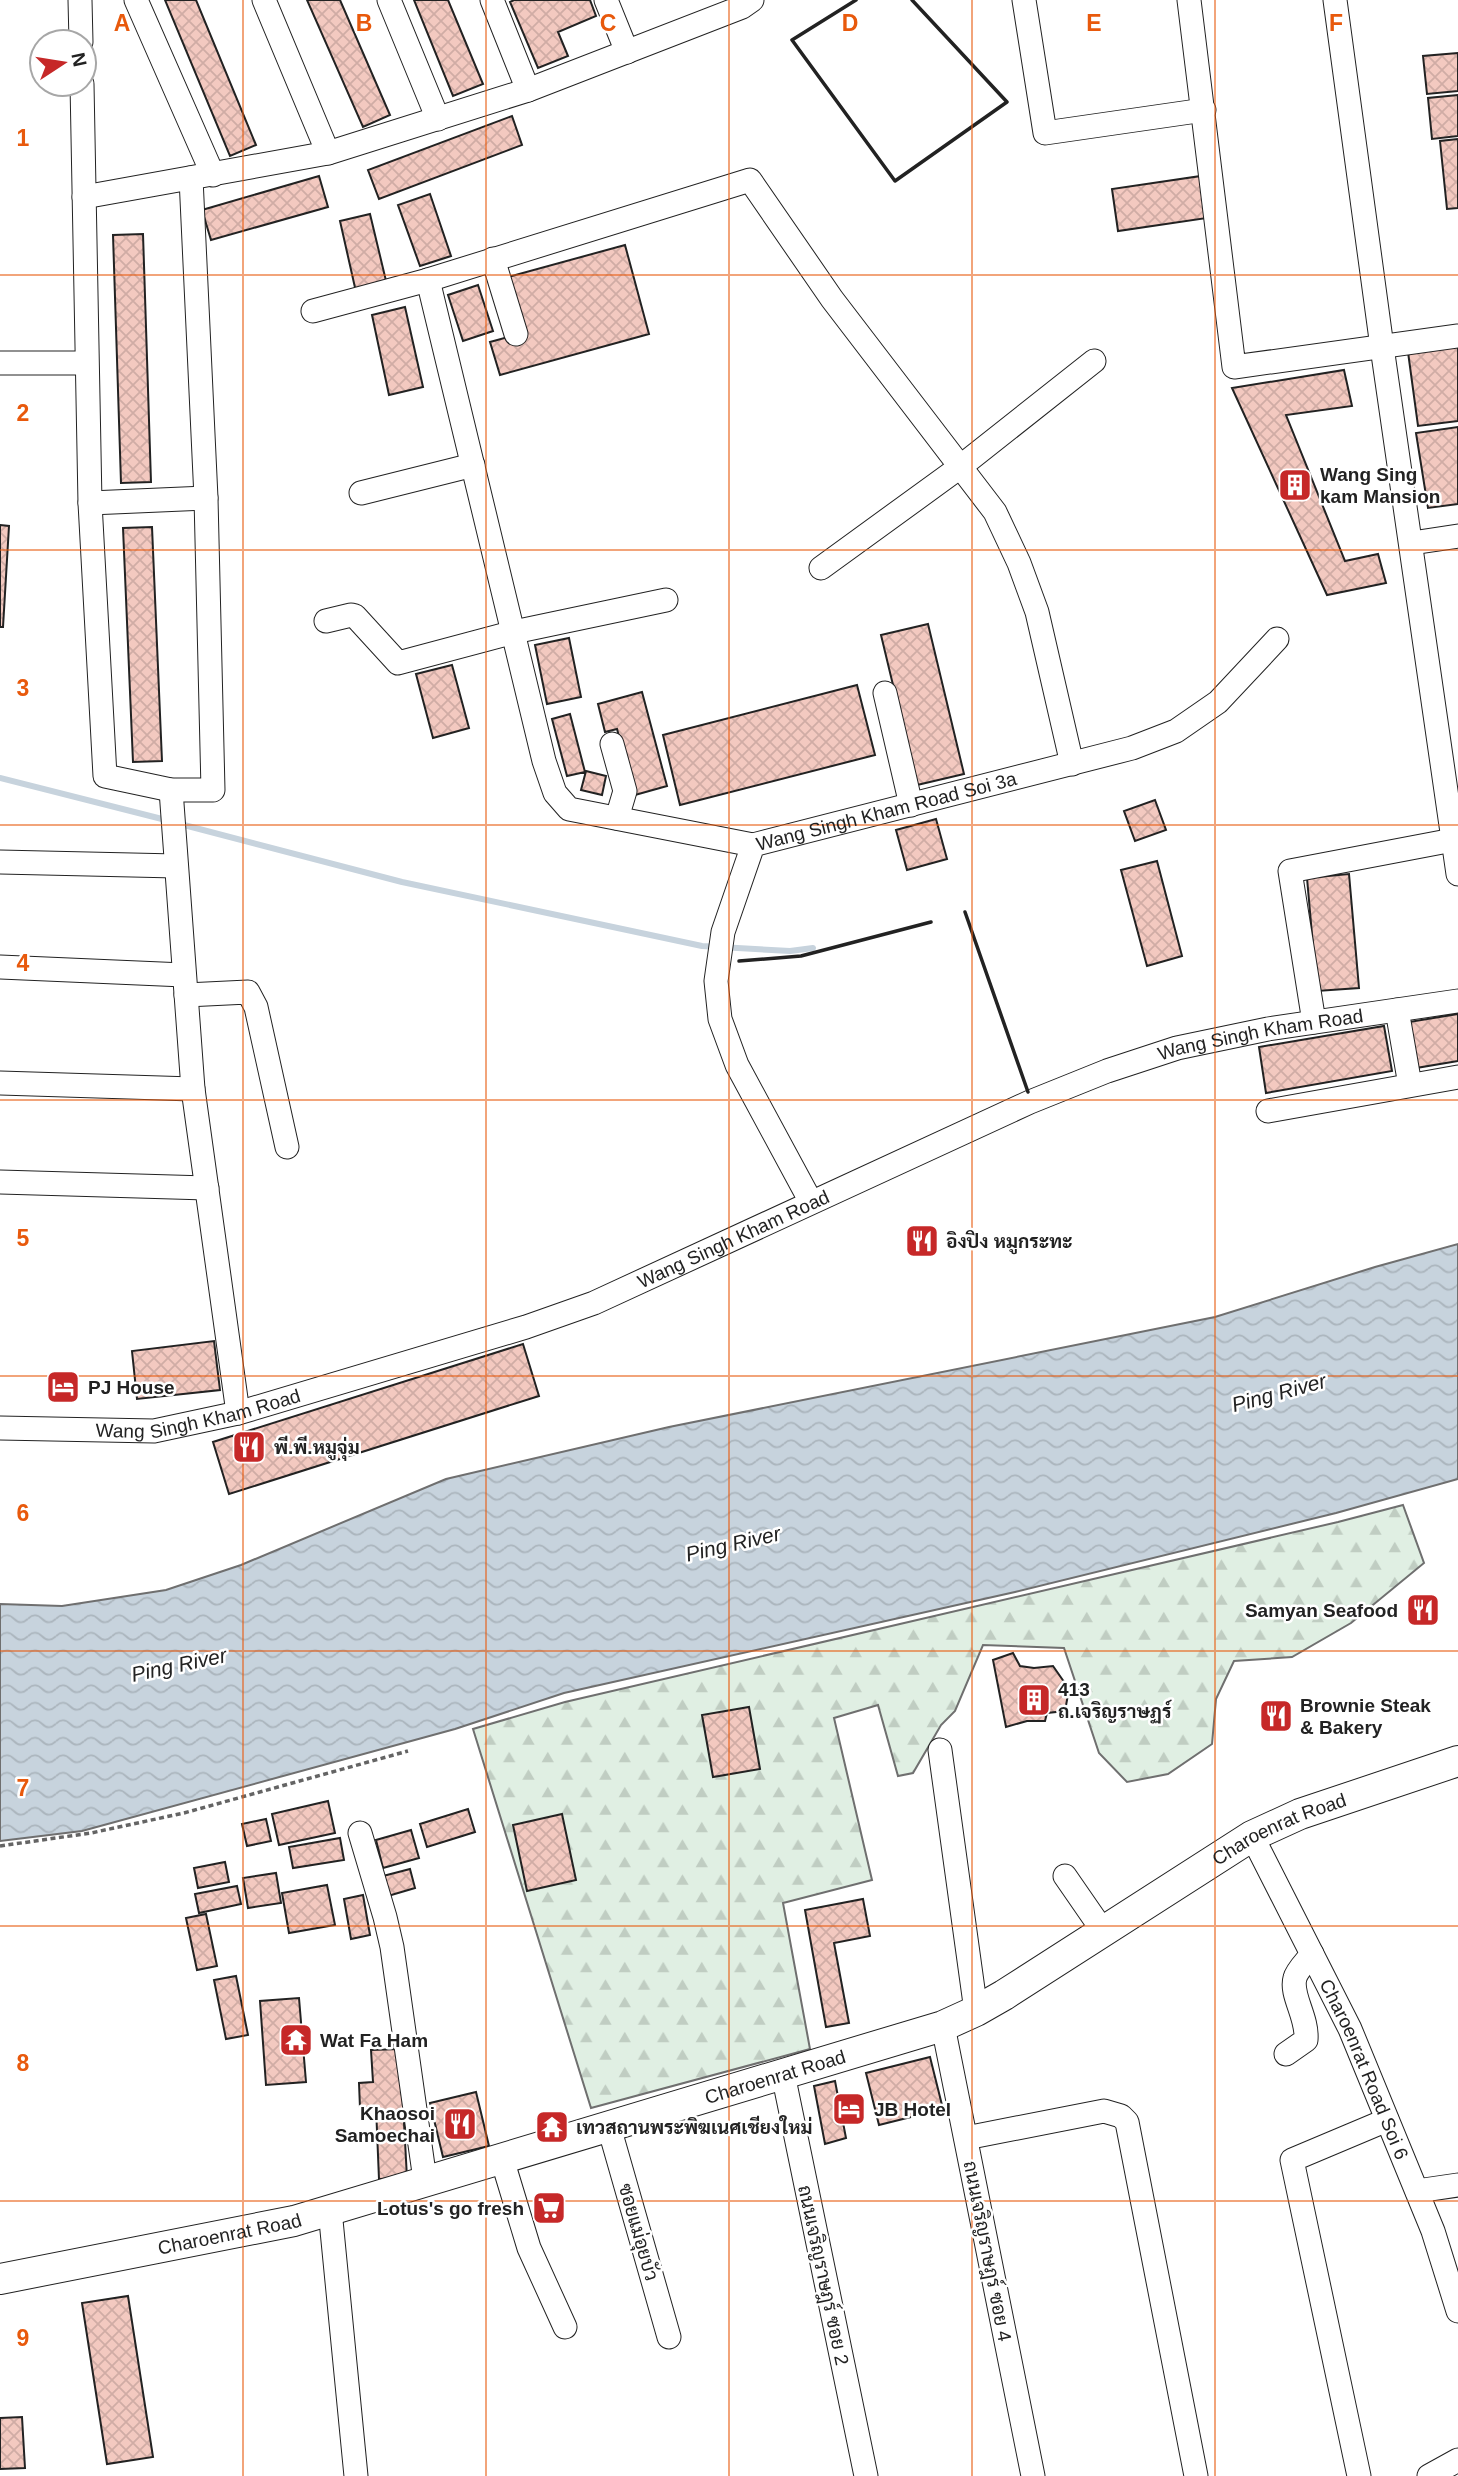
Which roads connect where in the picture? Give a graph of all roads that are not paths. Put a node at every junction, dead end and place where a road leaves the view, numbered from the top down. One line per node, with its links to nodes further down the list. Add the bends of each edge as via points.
1 (80, 0): 11 (street)
2 (136, 0): 18 (street)
3 (264, 0): 17 (street)
4 (389, 0): 16 (street)
5 (492, 0): 13 (street)
6 (606, 0): 12 (street)
7 (752, 0): 12 (street)
8 (1024, 0): 15 (street, via 1045,133)
9 (1189, 0): 15 (street)
10 (1335, 0): 25 (street)
11 (81, 28)
12 (627, 52): 13 (street)
13 (528, 90): 16 (street)
14 (82, 98): 19 (street)
15 (1204, 110): 25 (street, via 1234,367)
16 (438, 119): 17 (street)
17 (327, 153): 18 (street)
18 (202, 176): 19 (street); 32 (street)
19 (84, 197): 28 (street)
20 (493, 259): 21 (street); 23 (street); 30 (street, via 750,180 832,299)
21 (428, 280): 22 (street); 29 (street)
22 (313, 311)
23 (516, 334)
24 (1458, 337): 25 (street)
25 (1382, 347): 35 (street)
26 (1094, 361): 30 (street)
27 (0, 363): 28 (street)
28 (86, 363): 33 (street)
29 (473, 465): 31 (street); 39 (street)
30 (960, 467): 36 (street); 44 (street, via 995,512 1019,563 1037,612)
31 (361, 493)
32 (206, 498): 33 (street); 45 (street, via 214,790)
33 (90, 503): 45 (street, via 105,776)
34 (1458, 536): 35 (street)
35 (1412, 543): 43 (street)
36 (821, 568)
37 (666, 600): 39 (street)
38 (326, 621): 39 (street, via 355,616 398,663)
39 (514, 632): 47 (street, via 555,793 569,809)
40 (1276, 639): 44 (street, Wang Singh Kham Road Soi 3a, via 1218,702 1176,732)
41 (885, 693): 46 (street)
42 (612, 744): 47 (street, via 625,791)
43 (1449, 747): 48 (street)
44 (1072, 764): 46 (street, Wang Singh Kham Road Soi 3a)
45 (170, 790): 51 (street)
46 (911, 805): 49 (street, Wang Singh Kham Road Soi 3a)
47 (617, 818): 49 (street)
48 (1453, 840): 52 (street); 57 (street, via 1290,871)
49 (753, 845): 66 (street, Wang Singh Kham Road Soi 3a, via 723,932 716,981 720,1018 737,1065)
50 (0, 862): 51 (street)
51 (176, 866): 54 (street)
52 (1458, 874)
53 (0, 967): 54 (street)
54 (185, 985): 61 (street); 63 (street, via 248,992 256,1007)
55 (1458, 1001): 56 (street, Wang Singh Kham Road)
56 (1397, 1010): 57 (street, Wang Singh Kham Road); 60 (street)
57 (1314, 1022): 66 (street, Wang Singh Kham Road, via 1177,1048 1107,1071)
58 (1458, 1077): 60 (street)
59 (0, 1083): 61 (street)
60 (1410, 1085): 62 (street)
61 (193, 1089): 65 (street)
62 (1268, 1111)
63 (287, 1147)
64 (0, 1182): 65 (street)
65 (206, 1188): 67 (street)
66 (811, 1202): 67 (street, Wang Singh Kham Road, via 594,1303)
67 (238, 1413): 68 (street, Wang Singh Kham Road, via 154,1431)
68 (0, 1429)
69 (940, 1750): 76 (street)
70 (1458, 1760): 72 (main road, Charoenrat Road, via 1300,1814)
71 (360, 1833): 84 (street, via 392,1947)
72 (1252, 1836): 74 (main road, Charoenrat Road); 75 (street, Charoenrat Road Soi 6)
73 (1065, 1876): 74 (street)
74 (1103, 1931): 76 (main road, Charoenrat Road)
75 (1312, 1954): 78 (street, via 1295,1976 1294,1989 1307,2026 1306,2040); 80 (street, Charoenrat Road Soi 6, via 1350,2029)
76 (976, 2011): 77 (main road, Charoenrat Road)
77 (943, 2026): 79 (main road, Charoenrat Road); 82 (street, ถนนเจริญราษฎร์ ซอย 4)
78 (1286, 2054)
79 (783, 2074): 81 (main road, Charoenrat Road); 94 (street, ถนนเจริญราษฎร์ ซอย 2)
80 (1387, 2120): 86 (street, Charoenrat Road Soi 6); 97 (street, via 1292,2160)
81 (609, 2127): 83 (main road, Charoenrat Road); 91 (street, ซอยแม่อุยบัว)
82 (965, 2138): 95 (street, ถนนเจริญราษฎร์ ซอย 4); 96 (street, via 1104,2111 1127,2122)
83 (502, 2159): 84 (main road, Charoenrat Road); 90 (street, via 529,2248)
84 (425, 2180): 87 (main road, Charoenrat Road)
85 (1458, 2185): 86 (street)
86 (1417, 2191): 89 (street, Charoenrat Road Soi 6)
87 (330, 2210): 88 (main road, Charoenrat Road, via 242,2232); 93 (street)
88 (0, 2279)
89 (1458, 2311)
90 (565, 2327)
91 (669, 2337)
92 (1458, 2460): 98 (street)
93 (356, 2476)
94 (866, 2476)
95 (1033, 2476)
96 (1196, 2476)
97 (1359, 2476)
98 (1429, 2476)

